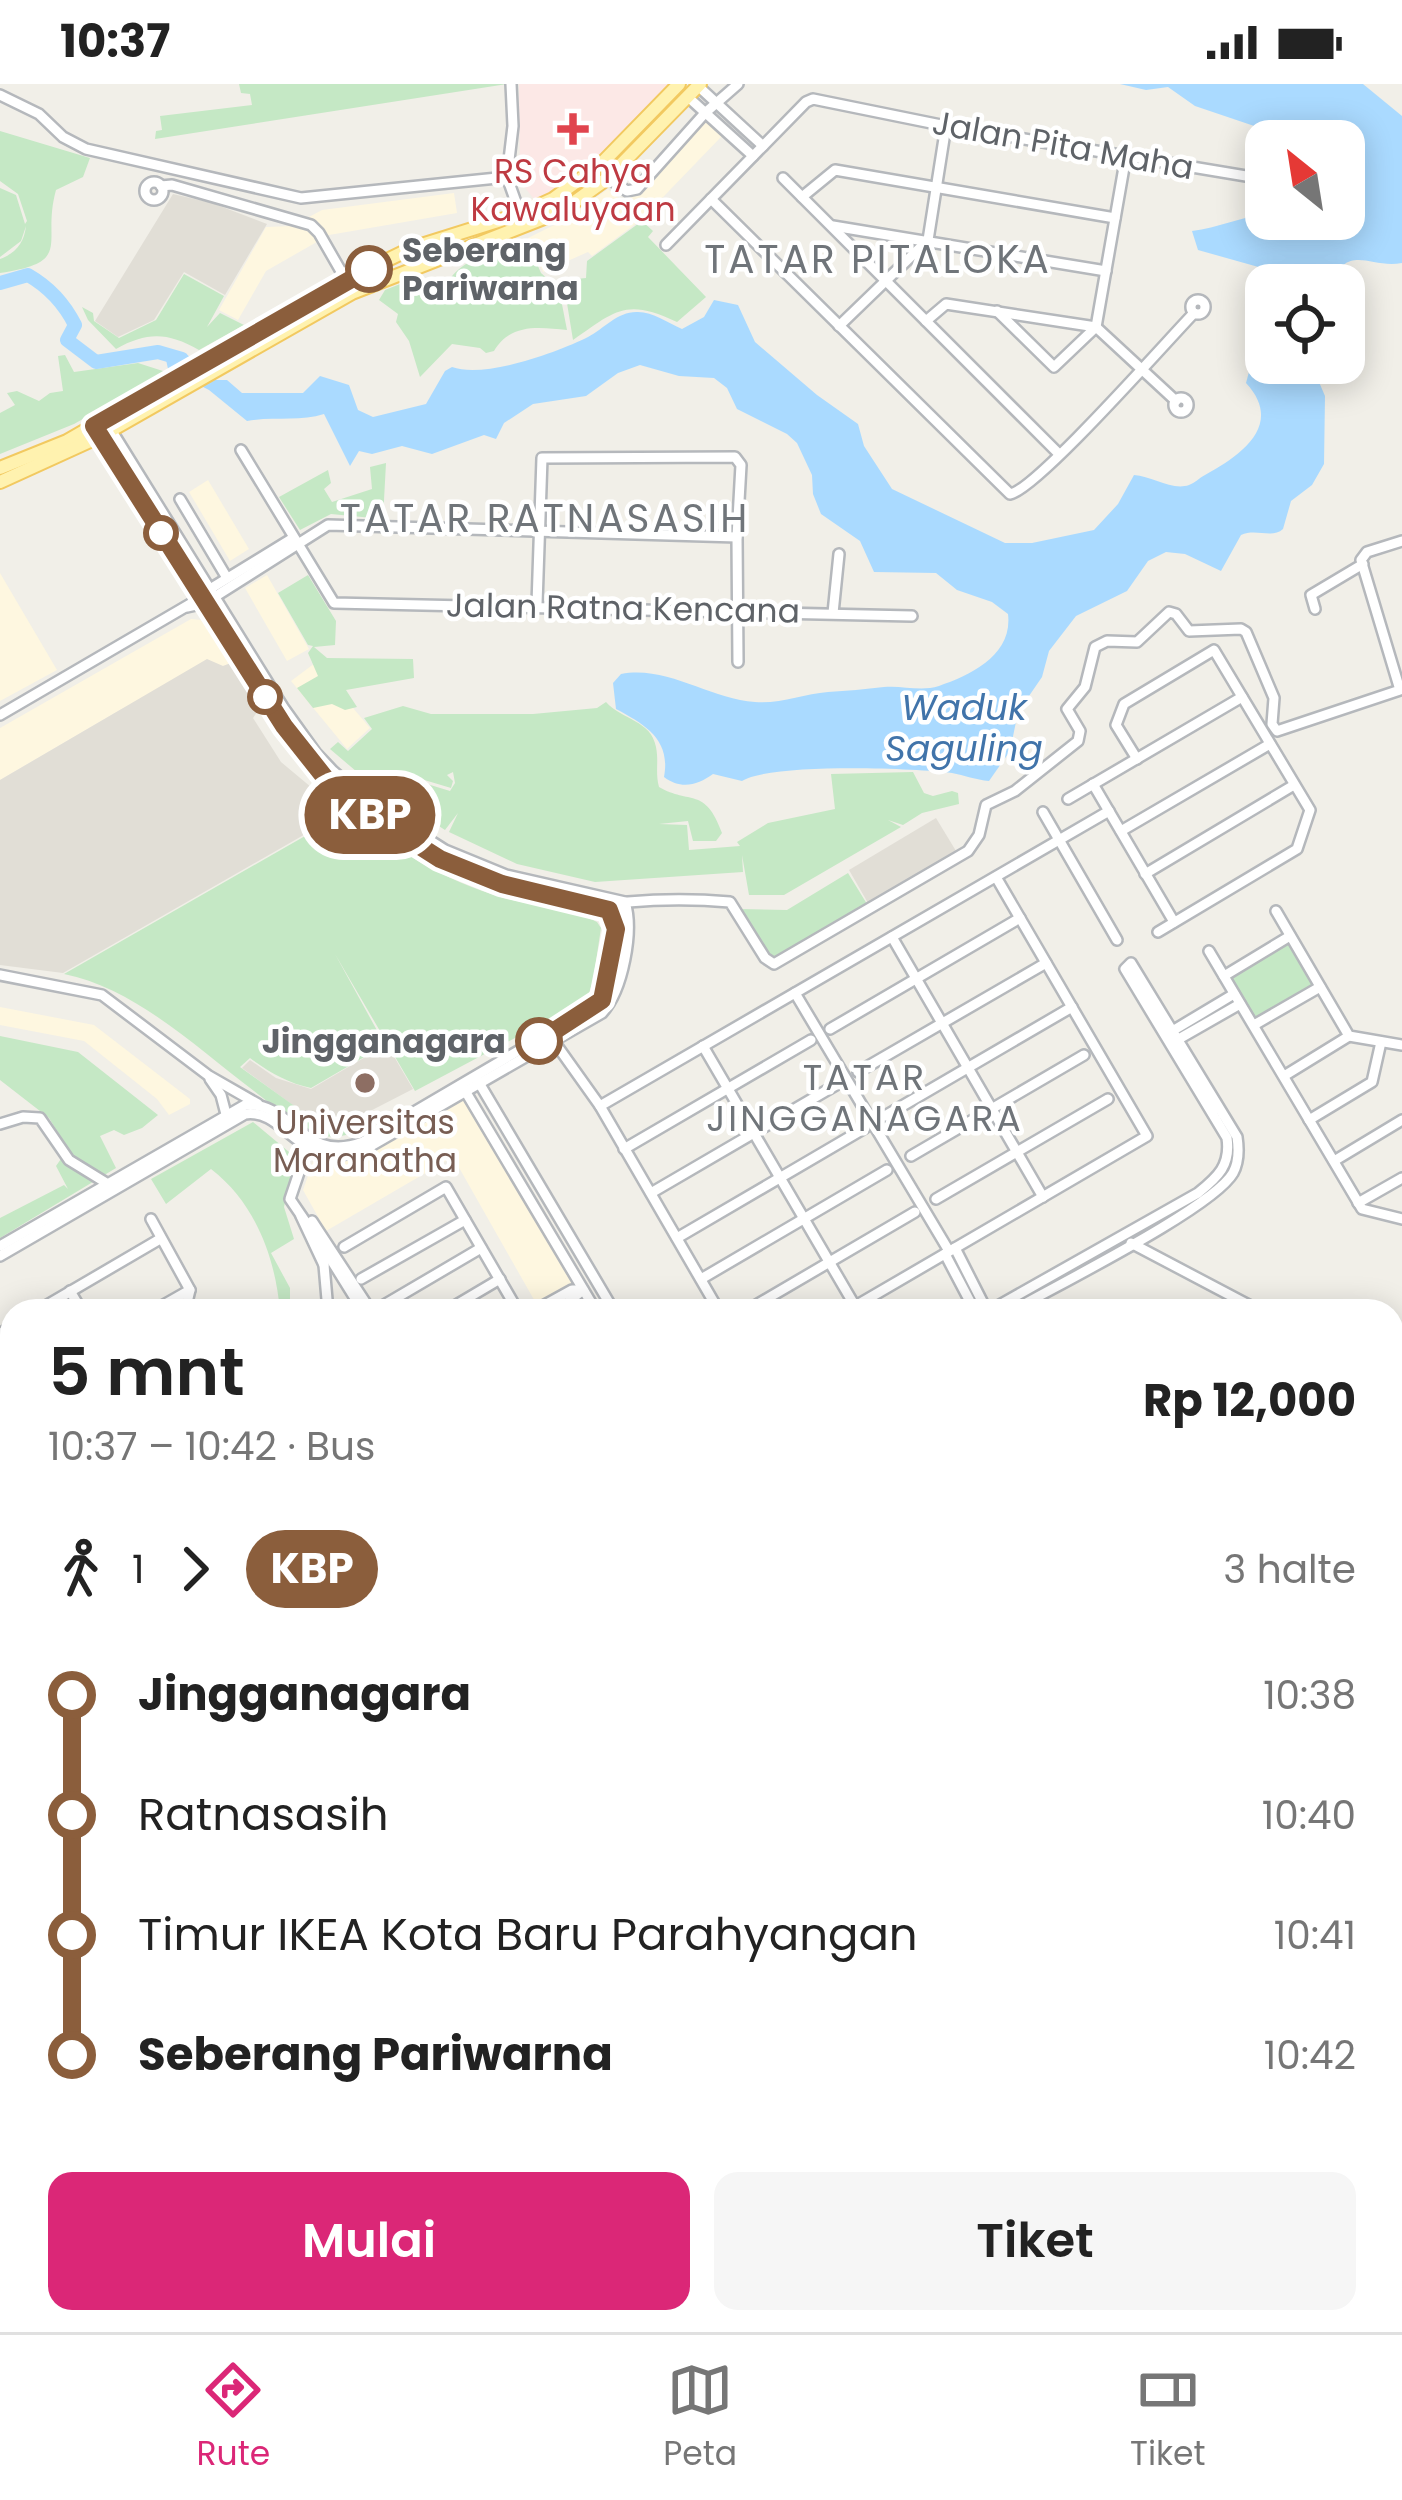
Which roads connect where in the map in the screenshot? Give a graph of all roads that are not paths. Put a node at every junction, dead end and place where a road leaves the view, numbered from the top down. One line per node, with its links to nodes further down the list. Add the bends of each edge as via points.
1 (511, 84): 13 (street)
2 (679, 84): 21 (main road, via 602,163)
3 (738, 84): 6 (street)
4 (695, 89): 6 (street); 7 (street); 14 (main road)
5 (0, 95): 13 (street, via 86,149 280,195)
6 (715, 103): 7 (street); 9 (street)
7 (705, 112): 10 (street); 14 (street, via 637,189)
8 (946, 125): 9 (street, Jalan Pita Maha, via 810,100); 11 (street, Jalan Pita Maha); 16 (street)
9 (763, 146): 10 (street)
10 (752, 156): 19 (street)
11 (1126, 156): 12 (street, Jalan Pita Maha); 20 (street)
12 (1245, 176)
13 (507, 177): 21 (street)
14 (608, 178): 21 (main road, via 562,211)
15 (783, 178): 18 (street)
16 (937, 185): 18 (street, via 831,170); 20 (street); 23 (street)
17 (161, 191): 26 (street, via 311,225)
18 (802, 197): 22 (street)
19 (711, 199): 24 (street); 31 (street)
20 (1115, 218): 25 (street)
21 (523, 222): 26 (main road, via 412,248); 33 (main road)
22 (830, 225): 23 (street); 27 (street)
23 (928, 240): 25 (street); 27 (street)
24 (666, 245)
25 (1106, 271): 32 (street)
26 (346, 280): 33 (main road)
27 (885, 280): 30 (street); 31 (street)
28 (995, 309): 30 (street, via 943,304); 32 (street); 32 (street, via 1054,367)
29 (1194, 313): 34 (street)
30 (926, 321): 38 (street)
31 (839, 326): 38 (street, via 1010,494)
32 (1096, 327): 34 (street)
33 (223, 358): 36 (main road)
34 (1140, 370): 35 (street); 38 (street)
35 (1176, 401)
36 (103, 428): 39 (main road); 40 (main road); 49 (street)
37 (241, 450): 45 (street)
38 (1059, 454)
39 (0, 468)
40 (0, 482)
41 (180, 499): 48 (street)
42 (541, 531): 43 (street); 43 (street, via 545,455 735,458); 45 (street, via 328,525); 50 (street)
43 (736, 537): 52 (street)
44 (1402, 541): 47 (street, via 1367,552)
45 (294, 542): 48 (street); 49 (street); 50 (street, Jalan Ratna Kencana, via 334,603)
46 (839, 554): 53 (street)
47 (1363, 564): 51 (street, via 1311,595); 57 (street)
48 (227, 578): 49 (street)
49 (207, 597): 60 (street); 72 (street, via 316,754 368,801 477,864); 73 (street, via 308,761 360,808 474,873)
50 (537, 604): 52 (street, Jalan Ratna Kencana)
51 (1315, 609)
52 (737, 610): 53 (street, Jalan Ratna Kencana); 55 (street)
53 (833, 613): 54 (street, Jalan Ratna Kencana)
54 (912, 616)
55 (738, 662)
56 (1350, 688): 59 (street)
57 (1401, 694): 59 (street)
58 (1243, 697): 61 (street); 62 (street); 62 (street, via 1214,650 1124,704 1117,725)
59 (1357, 702): 72 (street, via 1275,730 1274,698 1246,632 1189,631 1168,612 1137,642 1094,647 1085,687 1067,709 1078,741 986,805 968,850 778,963 764,958 730,902)
60 (0, 715)
61 (1270, 744): 64 (street); 68 (street)
62 (1137, 759): 63 (street)
63 (1094, 784): 65 (street); 66 (street)
64 (1294, 784): 70 (street); 76 (street, via 1310,810 1298,849)
65 (1068, 799)
66 (1109, 811): 68 (street); 69 (street)
67 (1043, 812): 69 (street)
68 (1120, 832): 70 (street)
69 (1060, 840): 71 (street); 80 (street)
70 (1145, 874): 76 (street)
71 (996, 877): 75 (street); 79 (street)
72 (626, 906): 73 (street); 94 (street, via 614,996 602,1013)
73 (605, 907): 94 (street, via 616,929 604,994)
74 (1276, 911): 78 (street)
75 (1020, 918): 82 (street); 85 (street)
76 (1174, 922): 77 (street)
77 (1158, 932)
78 (1290, 936): 84 (street); 86 (street)
79 (892, 937): 85 (street); 87 (street)
80 (1118, 940)
81 (1209, 951): 84 (street)
82 (1046, 963): 89 (street); 90 (street)
83 (0, 975): 103 (street, via 102,995)
84 (1224, 976): 88 (street)
85 (916, 979): 90 (street); 92 (street)
86 (1320, 987): 91 (street); 93 (street)
87 (796, 993): 98 (street); 147 (street)
88 (1237, 999): 91 (street); 95 (street)
89 (1072, 1007): 101 (street); 130 (street, via 1147,1136)
90 (942, 1023): 101 (street); 102 (street)
91 (1254, 1025): 104 (street)
92 (830, 1028)
93 (1349, 1036): 97 (street); 104 (street)
94 (552, 1038): 105 (street); 111 (street)
95 (1171, 1038): 95 (street, via 1125,969 1127,964 1132,965); 132 (street, via 1237,1137 1234,1171)
96 (811, 1040): 107 (street)
97 (1381, 1042): 99 (street); 115 (street, via 1372,1082)
98 (703, 1046): 107 (street); 111 (street)
99 (1402, 1046)
100 (1084, 1055): 112 (street)
101 (968, 1068): 112 (street); 113 (street)
102 (859, 1072)
103 (209, 1076): 110 (street); 114 (street)
104 (1284, 1076): 115 (street)
105 (478, 1081): 108 (street); 170 (street)
106 (836, 1085): 119 (street)
107 (727, 1088): 119 (street); 121 (street)
108 (464, 1089): 120 (street, via 362,1151 333,1156); 155 (street)
109 (1108, 1099): 122 (street)
110 (260, 1105): 114 (street, via 244,1105); 120 (street)
111 (600, 1106): 121 (street)
112 (992, 1109): 122 (street); 123 (street)
113 (885, 1116)
114 (227, 1119): 120 (street, via 260,1114); 128 (street); 148 (street)
115 (1309, 1120): 124 (street)
116 (1402, 1120): 124 (street)
117 (0, 1124): 128 (street, via 40,1118 69,1160)
118 (865, 1128): 126 (street)
119 (754, 1133): 126 (street); 129 (street)
120 (309, 1145): 135 (street, via 290,1199)
121 (624, 1149): 129 (street)
122 (1017, 1152): 130 (street); 131 (street)
123 (911, 1156)
124 (1334, 1161): 133 (street)
125 (887, 1170): 137 (street)
126 (780, 1178): 137 (street); 140 (street)
127 (1402, 1178): 133 (street)
128 (108, 1184): 143 (street)
129 (651, 1193): 140 (street)
130 (1043, 1197): 147 (street)
131 (936, 1199)
132 (1196, 1200): 142 (street); 177 (street)
133 (1358, 1203): 138 (street)
134 (915, 1212): 149 (street)
135 (299, 1213): 144 (street); 150 (street); 163 (street, via 318,1226)
136 (151, 1219): 141 (street)
137 (803, 1219): 149 (street); 153 (street)
138 (1402, 1219)
139 (465, 1220): 145 (street, via 446,1187); 146 (street); 151 (street)
140 (676, 1238): 153 (street)
141 (160, 1239): 154 (street); 156 (street)
142 (1131, 1243): 178 (street); 179 (street)
143 (0, 1246)
144 (322, 1246): 150 (street); 162 (street)
145 (344, 1247)
146 (481, 1248): 152 (street); 164 (street)
147 (950, 1251): 174 (street); 175 (street); 176 (street)
148 (0, 1256)
149 (829, 1262): 172 (street); 173 (street)
150 (324, 1265): 161 (street)
151 (362, 1279)
152 (500, 1279): 165 (street); 166 (street)
153 (700, 1279): 171 (street)
154 (190, 1290): 159 (street); 160 (street)
155 (583, 1290): 167 (street); 168 (street); 169 (street)
156 (70, 1291): 157 (street); 158 (street)
157 (57, 1299)
158 (75, 1299)
159 (174, 1299)
160 (188, 1299)
161 (327, 1299)
162 (360, 1299)
163 (362, 1299)
164 (384, 1299)
165 (466, 1299)
166 (510, 1299)
167 (556, 1299)
168 (577, 1299)
169 (589, 1299)
170 (607, 1299)
171 (712, 1299)
172 (766, 1299)
173 (846, 1299)
174 (868, 1299)
175 (970, 1299)
176 (980, 1299)
177 (1010, 1299)
178 (1033, 1299)
179 (1237, 1299)

